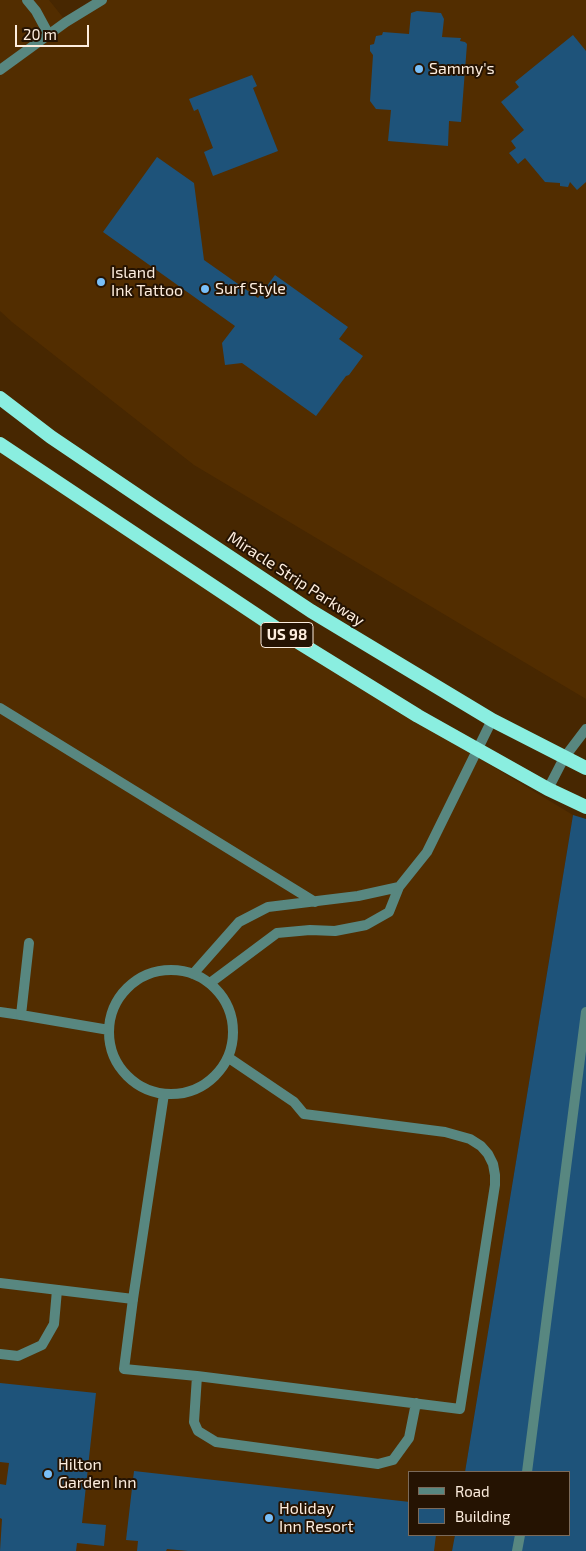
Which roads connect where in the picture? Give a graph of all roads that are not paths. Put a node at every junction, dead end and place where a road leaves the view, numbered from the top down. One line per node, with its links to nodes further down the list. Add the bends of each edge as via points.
1 (27, 0): 3 (street)
2 (102, 0): 3 (street)
3 (49, 35): 4 (street)
4 (0, 70)
5 (0, 398): 8 (highway, Miracle Strip Parkway / US 98, via 51,437 311,611)
6 (0, 444): 10 (highway, US 98, via 282,632)
7 (0, 708): 16 (street)
8 (492, 720): 10 (street); 11 (highway, Miracle Strip Parkway / US 98)
9 (586, 728): 11 (street)
10 (476, 750): 13 (highway, US 98); 15 (street, via 427,852)
11 (564, 758): 12 (highway, Miracle Strip Parkway / US 98); 13 (street)
12 (586, 768)
13 (548, 789): 14 (highway, US 98)
14 (586, 807)
15 (399, 887): 16 (street); 19 (street, via 389,912 366,925 335,931 277,932)
16 (315, 902): 18 (street, via 268,907 238,922)
17 (29, 943): 22 (street)
18 (193, 974): 19 (street); 23 (street, via 174,970 155,972 136,980 122,994 113,1011)
19 (210, 983): 24 (street, via 223,997 232,1015 234,1034)
20 (0, 1012): 22 (street)
21 (586, 1012): 32 (street)
22 (21, 1015): 23 (street)
23 (109, 1030): 25 (street, via 111,1048 118,1065 130,1079 146,1089)
24 (229, 1058): 25 (street, via 205,1085 185,1093); 31 (street, via 294,1102 304,1114 446,1132 481,1146 493,1164 494,1185 460,1409)
25 (164, 1094): 28 (street)
26 (0, 1283): 27 (street)
27 (57, 1290): 28 (street); 29 (street, via 54,1324 42,1345 18,1356)
28 (133, 1299): 30 (street, via 124,1369)
29 (0, 1354)
30 (197, 1376): 31 (street); 31 (street, via 194,1422 198,1431 216,1442 378,1464 393,1460 409,1438)
31 (416, 1403)
32 (528, 1471)
33 (520, 1536): 34 (street)
34 (518, 1551)

